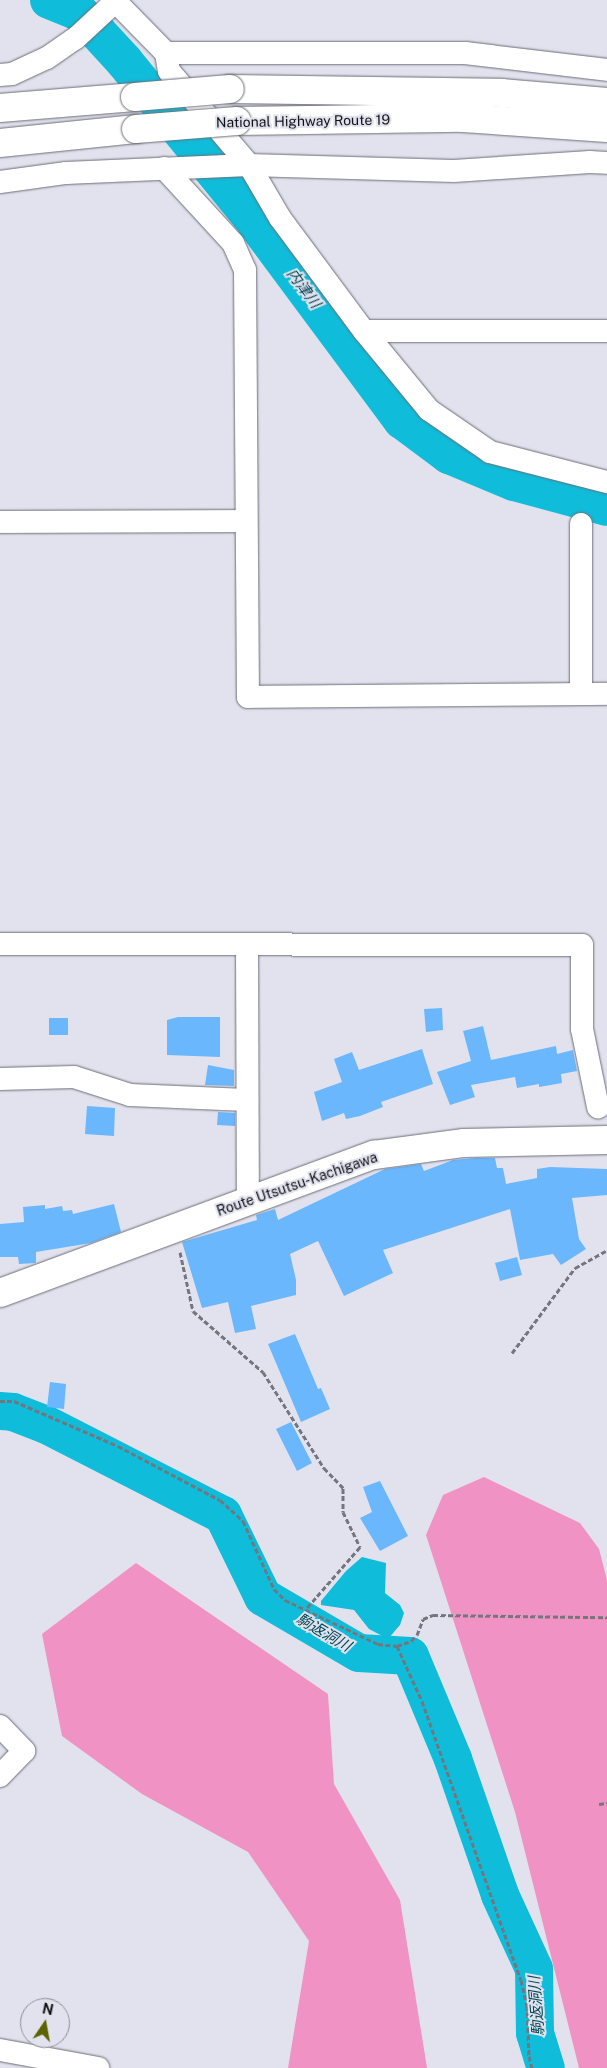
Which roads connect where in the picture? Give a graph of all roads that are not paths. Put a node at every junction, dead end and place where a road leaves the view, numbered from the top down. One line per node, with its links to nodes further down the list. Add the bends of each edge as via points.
1 (113, 4): 2 (street); 4 (street, via 76,38 47,58 12,74)
2 (166, 53): 3 (street, via 465,53); 10 (street, via 169,71)
3 (607, 70)
4 (0, 75)
5 (607, 102): 6 (main road, bridge, via 492,92 230,89)
6 (0, 108)
7 (607, 128): 8 (main road, National Highway Route 19, bridge, via 463,118 237,121)
8 (0, 143)
9 (607, 163): 10 (street, via 454,171)
10 (240, 165): 11 (street); 13 (street)
11 (175, 169): 12 (street, via 66,173); 16 (street, via 233,243 245,270)
12 (0, 182)
13 (364, 331): 14 (street); 15 (street, via 429,410 490,452)
14 (607, 331)
15 (607, 482)
16 (246, 521): 17 (street); 19 (street, via 248,697)
17 (0, 522)
18 (581, 524): 19 (street)
19 (581, 694): 20 (street)
20 (607, 694)
21 (0, 944): 22 (street)
22 (247, 944): 24 (street); 25 (street, via 582,946 582,1030)
23 (0, 1079): 24 (street, via 74,1077 130,1095)
24 (246, 1100): 27 (street)
25 (598, 1107)
26 (607, 1140): 27 (main road, Route Utsutsu-Kachigawa, via 464,1143 374,1155)
27 (248, 1200): 28 (main road, Route Utsutsu-Kachigawa)
28 (0, 1293)
29 (0, 1726): 30 (street, via 24,1751)
30 (0, 1776)
31 (0, 2050): 32 (street)
32 (53, 2065): 33 (street)
33 (98, 2068)

